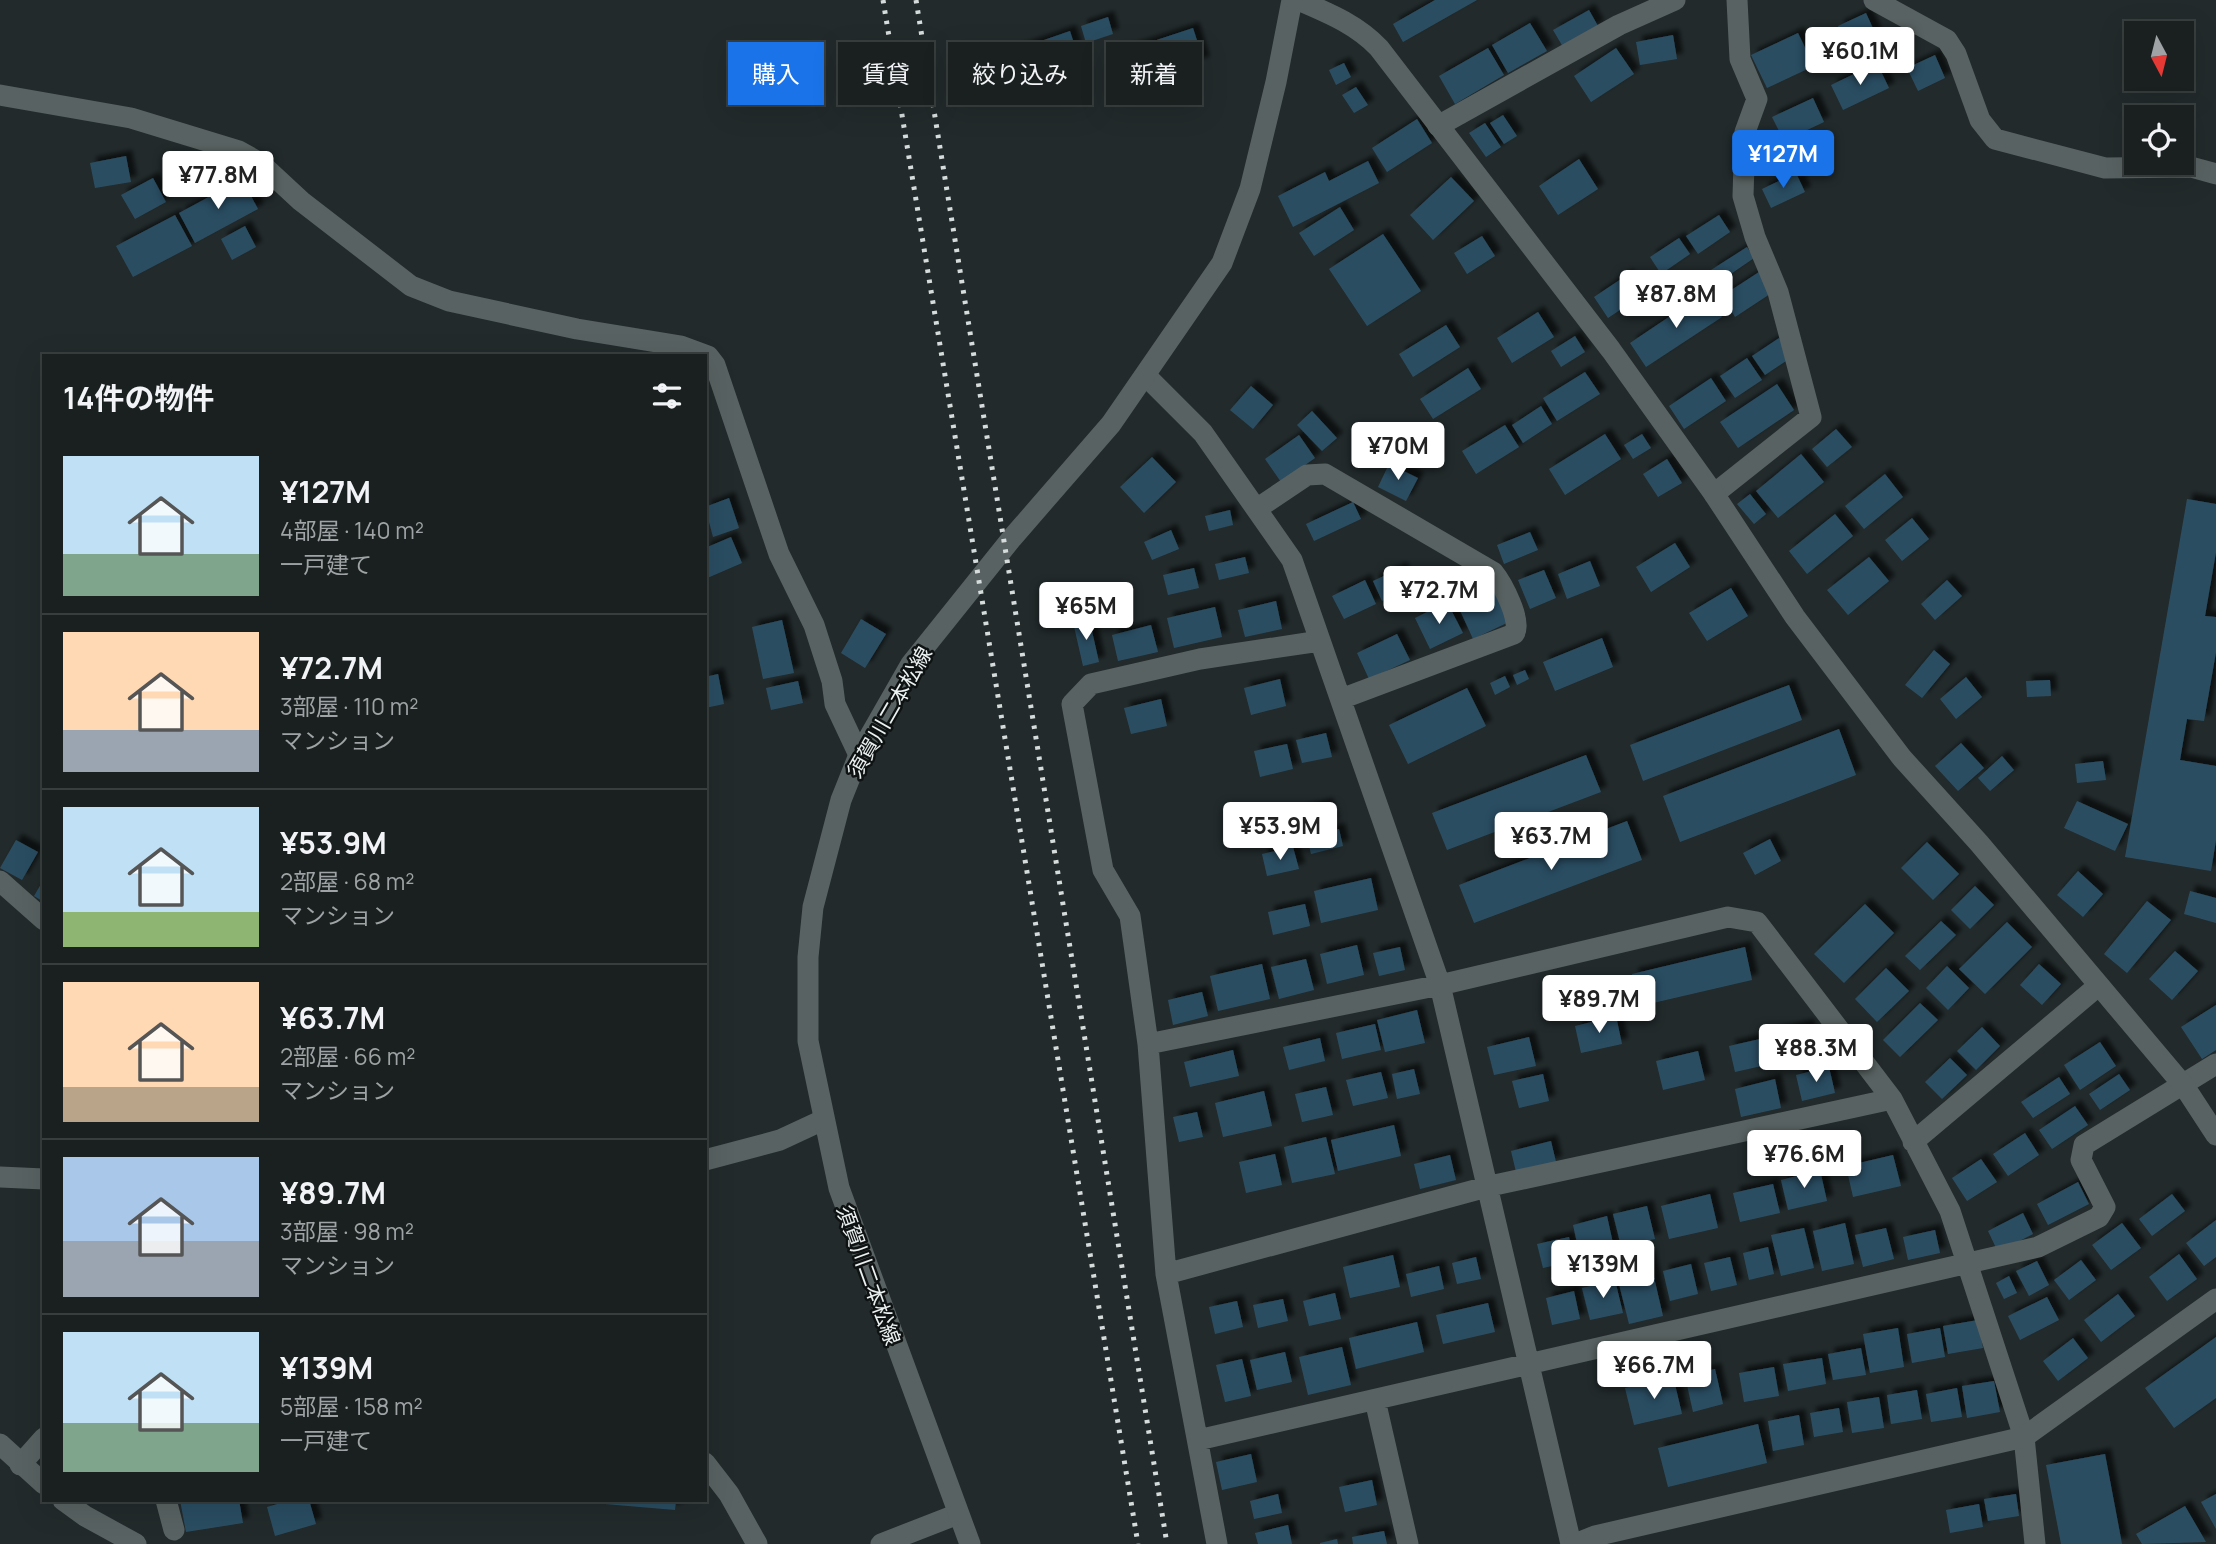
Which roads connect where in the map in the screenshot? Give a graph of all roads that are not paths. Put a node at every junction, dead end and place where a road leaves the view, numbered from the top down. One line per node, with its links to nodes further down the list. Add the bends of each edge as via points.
1 (1292, 0): 11 (street, 須賀川二本松線, via 1250,189 1222,263)
2 (1298, 0): 7 (street, via 1364,32)
3 (1675, 0): 7 (street, via 1619,24)
4 (1737, 0): 12 (street, via 1740,59 1757,99 1745,132 1744,196 1778,292 1811,417)
5 (1874, 0): 8 (street, via 1947,40 1980,120 1996,139 2105,168 2191,167)
6 (0, 96): 9 (street, via 131,118 239,151 260,163 301,201 411,286 449,301)
7 (1438, 126): 12 (street, via 1611,350)
8 (2216, 174)
9 (703, 354)
10 (707, 356): 16 (street, via 715,365 779,554 814,625 835,704)
11 (1146, 376): 13 (street, via 1203,433); 16 (street, 須賀川二本松線, via 911,664)
12 (1714, 494): 20 (street, via 1795,617 1902,758)
13 (1258, 508): 14 (street, via 1292,560); 15 (street, via 1307,475 1325,474 1493,572 1504,589 1518,624 1514,634)
14 (1321, 641): 15 (street); 21 (street, via 1200,659 1091,684 1072,704 1103,870 1130,916)
15 (1340, 699): 19 (street)
16 (859, 755): 25 (street, 須賀川二本松線, via 841,800 817,894 808,957 808,1041)
17 (0, 881): 18 (street)
18 (42, 918)
19 (1440, 985): 21 (street); 24 (street, via 1728,918 1757,922); 31 (street)
20 (2098, 986): 23 (street); 27 (street)
21 (1148, 1044): 33 (street)
22 (2216, 1064): 23 (street)
23 (2182, 1083): 26 (street); 32 (street, via 2084,1145 2081,1160 2104,1201 2099,1217 2029,1251)
24 (1892, 1099): 27 (street); 31 (street)
25 (823, 1120): 28 (street, via 780,1140); 45 (street, 須賀川二本松線, via 856,1240)
26 (2216, 1135)
27 (1913, 1142): 32 (street, via 1950,1211)
28 (707, 1159)
29 (0, 1177): 30 (street)
30 (42, 1179)
31 (1490, 1186): 33 (street); 35 (street)
32 (1968, 1265): 35 (street); 37 (street)
33 (1166, 1274): 39 (street)
34 (2216, 1299): 37 (street)
35 (1527, 1363): 36 (street); 53 (street)
36 (1375, 1399): 39 (street); 52 (street)
37 (2024, 1437): 53 (street); 54 (street)
38 (42, 1439): 40 (street)
39 (1198, 1440): 51 (street)
40 (6, 1456): 42 (street)
41 (707, 1465): 48 (street)
42 (42, 1483)
43 (66, 1502): 47 (street)
44 (167, 1502): 46 (street)
45 (958, 1514): 49 (street); 50 (street, 須賀川二本松線)
46 (174, 1530)
47 (136, 1544)
48 (757, 1544)
49 (881, 1544)
50 (970, 1544)
51 (1217, 1544)
52 (1408, 1544)
53 (1573, 1544)
54 (2035, 1544)

